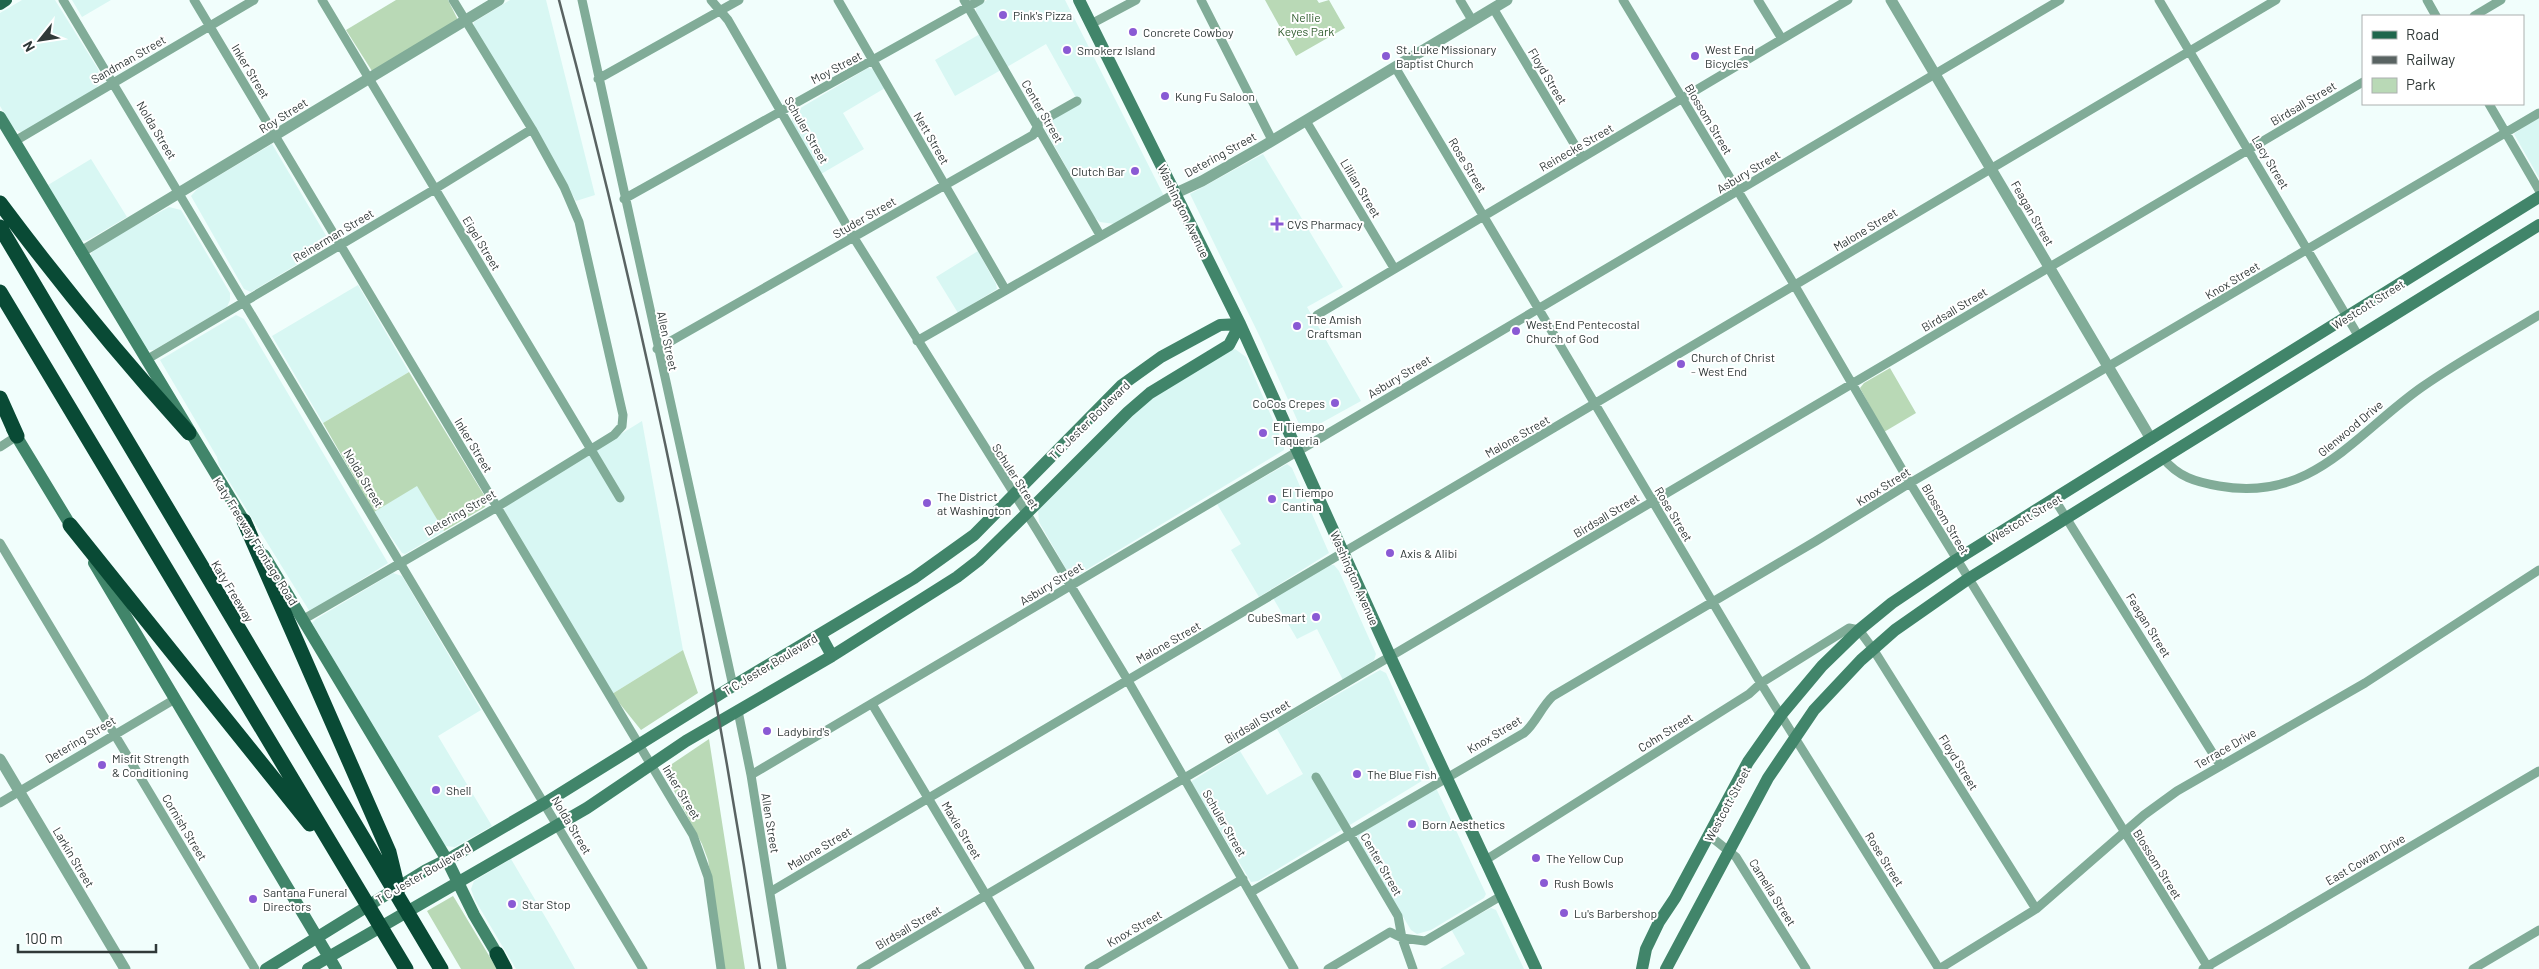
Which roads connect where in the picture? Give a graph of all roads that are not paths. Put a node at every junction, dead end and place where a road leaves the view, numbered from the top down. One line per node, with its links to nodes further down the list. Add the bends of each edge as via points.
1 (6, 0): 28 (main road)
2 (63, 0): 44 (street, Nolda Street)
3 (194, 0): 36 (street, Inker Street)
4 (254, 0): 36 (street, Sandman Street)
5 (322, 0): 42 (street, Eigel Street)
6 (453, 0): 34 (street)
7 (499, 0): 34 (street, Roy Street)
8 (582, 0): 43 (street, Allen Street)
9 (711, 0): 30 (street, Schuler Street)
10 (739, 0): 30 (street)
11 (838, 0): 39 (street, Nett Street)
12 (980, 0): 27 (street, Moy Street)
13 (1079, 0): 35 (main road, Washington Avenue)
14 (1136, 0): 35 (street)
15 (1201, 0): 58 (street)
16 (1460, 0): 33 (street)
17 (1507, 0): 29 (street, Detering Street)
18 (1623, 0): 46 (street, Blossom Street)
19 (1758, 0): 37 (street)
20 (1848, 0): 37 (street, Reinecke Street)
21 (1891, 0): 41 (street, Feagan Street)
22 (2060, 0): 41 (street, Asbury Street)
23 (2159, 0): 38 (street, Lacy Street)
24 (2276, 0): 38 (street, Malone Street)
25 (2427, 0): 31 (street)
26 (2501, 0): 32 (street)
27 (966, 3): 39 (street, Moy Street); 53 (street, Center Street)
28 (0, 4)
29 (1493, 8): 33 (street, Detering Street); 60 (street, Floyd Street)
30 (720, 11): 43 (street); 49 (street, Schuler Street)
31 (2435, 15)
32 (2476, 15)
33 (1472, 20): 40 (street, Detering Street)
34 (466, 21): 42 (street, Roy Street); 54 (street)
35 (1091, 24): 67 (main road, Washington Avenue)
36 (210, 26): 44 (street, Sandman Street); 56 (street, Inker Street)
37 (1782, 39): 46 (street, Reinecke Street)
38 (2190, 52): 59 (street, Lacy Street); 61 (street, Malone Street)
39 (873, 62): 49 (street, Moy Street); 62 (street, Nett Street)
40 (1395, 67): 52 (street, Detering Street); 71 (street, Rose Street)
41 (1935, 74): 61 (street, Feagan Street); 65 (street, Asbury Street)
42 (369, 78): 56 (street, Roy Street); 63 (street, Eigel Street)
43 (598, 79): 69 (street, Allen Street)
44 (113, 82): 57 (street, Sandman Street); 66 (street, Nolda Street)
45 (2362, 83): 59 (street, Birdsall Street)
46 (1682, 99): 60 (street, Reinecke Street); 65 (street, Blossom Street)
47 (1077, 101): 53 (street, Studer Street, via 1040,122)
48 (2490, 105): 55 (street)
49 (782, 110): 69 (street, Moy Street); 75 (street, Schuler Street)
50 (2539, 113): 55 (street, Knox Street)
51 (0, 116): 57 (main road, Katy Freeway Frontage Road)
52 (1306, 121): 58 (street, Detering Street); 79 (street, Lillian Street)
53 (1038, 128): 62 (street, Studer Street); 74 (street, Center Street)
54 (532, 129): 63 (street, Reinerman Street); 105 (street, Detering Street, via 579,222 622,422 614,435)
55 (2506, 132): 64 (street); 77 (street, Knox Street)
56 (275, 136): 66 (street, Roy Street); 76 (street, Inker Street)
57 (15, 140): 78 (main road, Katy Freeway Frontage Road)
58 (1272, 140): 67 (street, Detering Street)
59 (2249, 149): 77 (street, Lacy Street); 80 (street, Birdsall Street)
60 (1582, 158): 71 (street, Reinecke Street)
61 (1991, 169): 80 (street, Feagan Street); 81 (street, Malone Street)
62 (946, 185): 75 (street, Studer Street); 82 (street, Nett Street)
63 (435, 189): 76 (street, Reinerman Street); 105 (street, Eigel Street)
64 (2539, 190)
65 (1738, 191): 81 (street, Blossom Street); 85 (street, Asbury Street)
66 (180, 193): 78 (street, Roy Street); 84 (street, Nolda Street)
67 (1176, 193): 74 (street, Detering Street); 89 (main road, Washington Avenue)
68 (2539, 197): 88 (main road, Westcott Street)
69 (624, 199): 92 (street, Allen Street)
70 (0, 203): 101 (highway)
71 (1483, 216): 79 (street, Reinecke Street); 85 (street, Rose Street)
72 (2539, 224): 90 (main road, Westcott Street)
73 (0, 227): 170 (highway, Katy Freeway)
74 (1100, 235): 82 (street, Detering Street)
75 (854, 238): 91 (street, Schuler Street); 92 (street, Studer Street)
76 (339, 246): 84 (street, Reinerman Street); 113 (street, Inker Street)
77 (2308, 249): 88 (street, Lacy Street); 94 (street, Knox Street)
78 (81, 252): 93 (main road, Katy Freeway Frontage Road)
79 (1394, 268): 86 (street, Reinecke Street)
80 (2048, 268): 94 (street, Feagan Street); 95 (street, Birdsall Street)
81 (1795, 286): 95 (street, Blossom Street); 98 (street, Malone Street)
82 (1005, 289): 91 (street, Detering Street)
83 (0, 292): 163 (highway)
84 (245, 301): 93 (street, Reinerman Street); 121 (street, Nolda Street)
85 (1538, 309): 98 (street, Rose Street); 106 (street, Asbury Street)
86 (1317, 315)
87 (2539, 315): 107 (street, Glenwood Drive, via 2424,386 2345,452 2299,479 2258,489 2231,488 2181,476)
88 (2347, 318): 90 (street, Lacy Street); 103 (main road, Westcott Street)
89 (1240, 324): 96 (main road, T C Jester Boulevard, via 1220,325 1161,357); 100 (main road, T C Jester Boulevard, via 1228,345 1150,393); 106 (main road, Washington Avenue)
90 (2359, 337): 107 (main road, Westcott Street)
91 (916, 341): 109 (street, Schuler Street)
92 (657, 349): 136 (street, Allen Street)
93 (146, 360): 101 (main road, Katy Freeway Frontage Road)
94 (2109, 367): 103 (street, Feagan Street); 108 (street, Knox Street)
95 (1852, 384): 108 (street, Blossom Street); 112 (street, Birdsall Street)
96 (1113, 395): 100 (main road); 109 (main road, T C Jester Boulevard)
97 (0, 398): 102 (highway)
98 (1596, 405): 112 (street, Rose Street); 119 (street, Malone Street)
99 (0, 409): 102 (main road)
100 (1128, 412): 114 (main road, T C Jester Boulevard)
101 (189, 433): 116 (main road, Katy Freeway Frontage Road)
102 (17, 436): 104 (street); 117 (main road)
103 (2151, 439): 107 (main road); 111 (main road, Westcott Street)
104 (0, 446)
105 (590, 448): 110 (street, Eigel Street); 113 (street, Detering Street)
106 (1297, 452): 119 (main road, Washington Avenue); 125 (street, Asbury Street)
107 (2164, 458): 115 (main road, Westcott Street)
108 (1910, 483): 120 (street, Blossom Street); 127 (street, Knox Street)
109 (1015, 496): 114 (street, Schuler Street); 123 (main road, T C Jester Boulevard, via 974,535)
110 (620, 498)
111 (2055, 500): 115 (street, Feagan Street); 120 (main road, Westcott Street)
112 (1652, 502): 127 (street, Rose Street); 133 (street, Birdsall Street)
113 (497, 506): 121 (street, Detering Street); 143 (street, Inker Street)
114 (1026, 514): 125 (street, Schuler Street); 126 (main road, T C Jester Boulevard, via 978,560)
115 (2067, 518): 124 (main road, Westcott Street); 145 (street, Feagan Street)
116 (244, 521): 128 (main road, Katy Freeway Frontage Road); 170 (highway, via 389,852)
117 (70, 525): 137 (main road); 163 (highway)
118 (0, 543): 141 (street, Cornish Street)
119 (1343, 553): 133 (main road, Washington Avenue); 134 (street, Malone Street)
120 (1956, 560): 124 (street, Blossom Street); 129 (main road, Westcott Street, via 1892,602)
121 (400, 563): 128 (street, Detering Street); 155 (street, Nolda Street)
122 (2539, 570): 145 (street, Terrace Drive, via 2380,674)
123 (914, 578): 126 (main road); 130 (main road, T C Jester Boulevard)
124 (1968, 579): 131 (main road, Westcott Street, via 1924,608); 157 (street, Blossom Street)
125 (1070, 586): 134 (street, Schuler Street); 138 (street, Asbury Street)
126 (926, 598): 132 (main road, T C Jester Boulevard)
127 (1714, 602): 135 (street, Rose Street); 149 (street, Knox Street, via 1554,696 1524,733)
128 (304, 619): 161 (main road, Katy Freeway Frontage Road)
129 (1859, 630): 131 (street, Floyd Street); 135 (street, Cohn Street, via 1849,628); 140 (main road, Westcott Street, via 1822,666)
130 (820, 634): 132 (main road); 136 (main road, T C Jester Boulevard)
131 (1873, 649): 142 (main road, Westcott Street, via 1814,710); 171 (street, Floyd Street)
132 (832, 656): 139 (main road, T C Jester Boulevard)
133 (1390, 656): 149 (main road, Washington Avenue); 151 (street, Birdsall Street)
134 (1127, 679): 151 (street, Schuler Street); 153 (street, Malone Street)
135 (1761, 683): 140 (street, Rose Street); 162 (street, Cohn Street, via 1749,694)
136 (733, 686): 143 (main road, T C Jester Boulevard)
137 (175, 699): 141 (street, Detering Street); 173 (main road)
138 (872, 704): 148 (street, Asbury Street); 153 (street, Maxie Street)
139 (738, 711): 146 (main road, T C Jester Boulevard); 148 (street, Allen Street)
140 (1781, 715): 142 (street, Rose Street); 159 (main road, Westcott Street, via 1748,762)
141 (114, 734): 152 (street, Detering Street); 179 (street, Cornish Street)
142 (1795, 737): 160 (main road, Westcott Street); 199 (street, Rose Street)
143 (638, 745): 146 (street, Inker Street); 155 (main road, T C Jester Boulevard)
144 (0, 758): 152 (street, Larkin Street)
145 (2220, 764): 157 (street, Terrace Drive, via 2162,802)
146 (650, 765): 156 (main road, T C Jester Boulevard); 187 (street, Inker Street, via 699,847 708,877)
147 (2539, 771): 177 (street, East Cowan Drive)
148 (751, 775): 166 (street, Allen Street)
149 (1446, 776): 158 (street, Knox Street); 162 (main road, Washington Avenue)
150 (1316, 777): 158 (street, Center Street)
151 (1184, 778): 164 (street, Schuler Street); 168 (street, Birdsall Street)
152 (19, 791): 154 (street, Detering Street); 178 (street, Larkin Street)
153 (928, 797): 166 (street, Malone Street); 168 (street, Maxie Street)
154 (0, 803)
155 (545, 803): 156 (street, Nolda Street); 161 (main road, T C Jester Boulevard)
156 (557, 825): 165 (main road, T C Jester Boulevard); 186 (street, Nolda Street)
157 (2124, 832): 171 (street, Terrace Drive); 177 (street, Blossom Street)
158 (1350, 834): 167 (street, Knox Street); 174 (street, Center Street, via 1398,916)
159 (1710, 836): 160 (street, Camelia Street); 196 (main road, Westcott Street, via 1652,935)
160 (1728, 850): 197 (main road, Westcott Street); 198 (street, Camelia Street)
161 (448, 860): 165 (main road, Katy Freeway Frontage Road); 173 (main road, T C Jester Boulevard, via 333,926)
162 (1484, 861): 169 (main road, Washington Avenue)
163 (348, 870): 183 (highway)
164 (1243, 879): 167 (street, Schuler Street); 191 (street, Knox Street)
165 (460, 882): 175 (main road, Katy Freeway Frontage Road, via 474,915); 176 (main road, T C Jester Boulevard)
166 (770, 892): 188 (street, Allen Street)
167 (1251, 892): 192 (street, Schuler Street)
168 (986, 895): 189 (street, Birdsall Street); 190 (street, Maxie Street)
169 (1501, 896): 174 (street, via 1424,941); 195 (main road, Washington Avenue)
170 (401, 903): 184 (highway, Katy Freeway)
171 (2036, 909): 199 (street, Terrace Drive)
172 (2539, 930): 200 (street)
173 (318, 938): 176 (main road); 180 (main road, T C Jester Boulevard)
174 (1402, 938): 193 (street, via 1390,932); 194 (street, Center Street)
175 (498, 954): 185 (highway)
176 (329, 956): 181 (main road, T C Jester Boulevard); 182 (main road)
177 (2206, 968)
178 (125, 969)
179 (255, 969)
180 (266, 969)
181 (308, 969)
182 (336, 969)
183 (406, 969)
184 (441, 969)
185 (506, 969)
186 (643, 969)
187 (721, 969)
188 (782, 969)
189 (861, 969)
190 (1030, 969)
191 (1088, 969)
192 (1294, 969)
193 (1328, 969)
194 (1413, 969)
195 (1536, 969)
196 (1642, 969)
197 (1666, 969)
198 (1806, 969)
199 (1939, 969)
200 (2473, 969)

